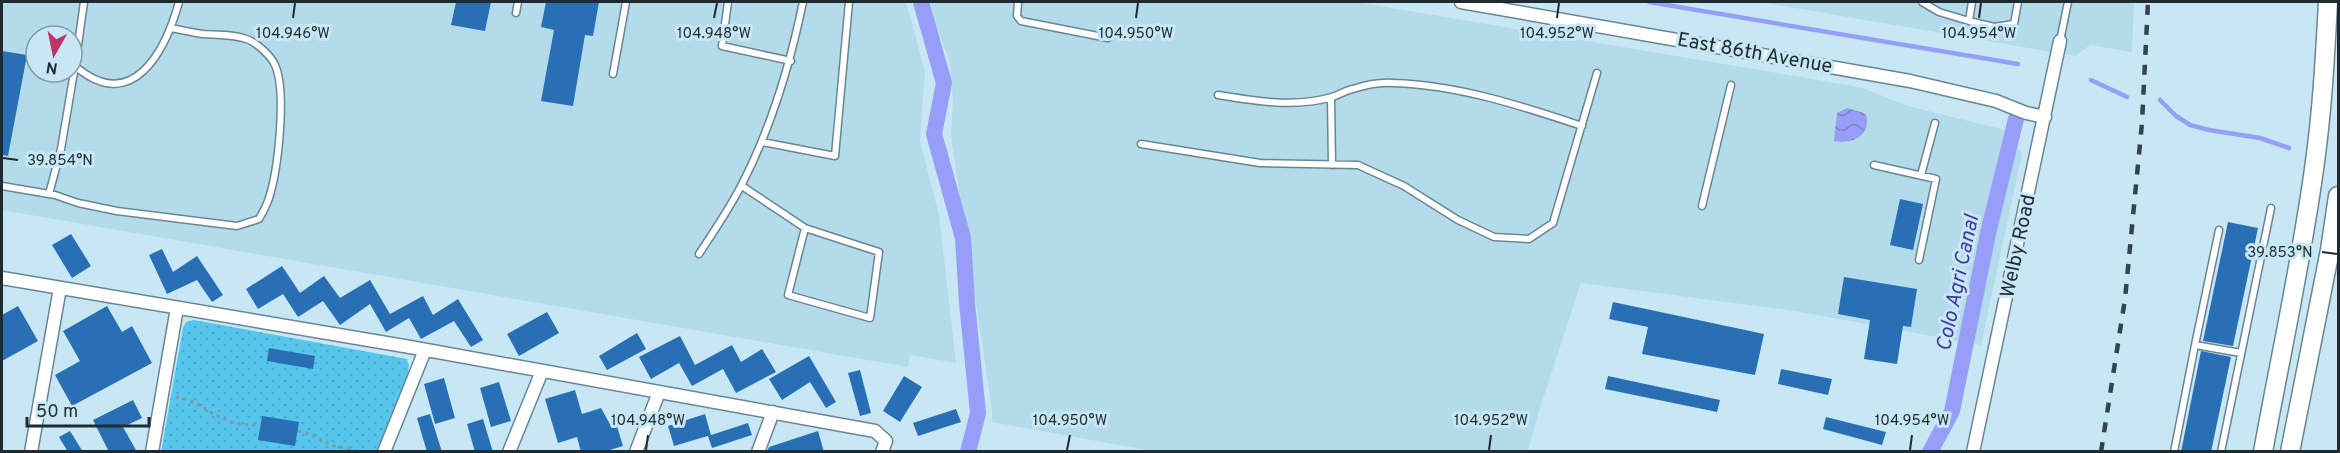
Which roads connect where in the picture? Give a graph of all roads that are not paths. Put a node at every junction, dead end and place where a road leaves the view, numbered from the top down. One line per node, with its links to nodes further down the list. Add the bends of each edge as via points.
1 (84, 2): 17 (lane)
2 (179, 2): 18 (lane)
3 (518, 2): 15 (lane)
4 (626, 2): 24 (lane)
5 (728, 2): 21 (lane, via 722,46)
6 (803, 2): 21 (lane)
7 (849, 2): 32 (lane, via 835,156)
8 (1018, 2): 19 (lane, via 1017,16 1021,21)
9 (1461, 2): 29 (street, East 86th Avenue, via 1910,81)
10 (1922, 2): 16 (lane)
11 (1972, 2): 16 (lane)
12 (2018, 2): 16 (lane, via 2014,24 1994,27)
13 (2068, 2): 20 (lane)
14 (2328, 2): 66 (main road, via 2315,168)
15 (516, 13)
16 (1969, 21)
17 (81, 24)
18 (171, 28): 22 (lane, via 144,71 125,84 102,82); 39 (lane, via 249,40 275,66 280,87 280,119 274,180 259,219 237,226 117,211)
19 (1108, 38)
20 (2060, 41): 29 (street, Welby Road)
21 (791, 61): 32 (lane)
22 (84, 71)
23 (1597, 73): 31 (lane)
24 (613, 74)
25 (72, 84): 39 (lane, via 62,149)
26 (1731, 85): 41 (lane)
27 (1218, 95): 28 (lane, via 1260,102)
28 (1331, 98): 31 (lane, via 1353,89 1392,82 1461,92); 34 (lane)
29 (2046, 117): 63 (street, Welby Road)
30 (1935, 123): 36 (lane)
31 (1581, 126): 34 (lane, via 1553,223 1529,239 1494,237 1358,165)
32 (762, 142): 38 (lane)
33 (1141, 144): 34 (lane, via 1260,163)
34 (1332, 165)
35 (1874, 165): 36 (lane)
36 (1921, 175): 46 (lane, via 1936,178)
37 (2, 186): 39 (lane)
38 (742, 186): 43 (lane); 45 (lane)
39 (49, 194)
40 (2338, 196): 67 (main road)
41 (1702, 206)
42 (2271, 208): 52 (lane)
43 (805, 228): 43 (lane, via 879,252 870,318 788,295)
44 (2219, 230): 50 (lane)
45 (699, 254)
46 (1919, 260)
47 (2, 278): 48 (street)
48 (60, 288): 49 (street); 56 (street)
49 (177, 308): 51 (street); 57 (street)
50 (2195, 345): 52 (lane); 64 (lane)
51 (425, 350): 53 (street); 58 (street)
52 (2241, 353): 65 (lane)
53 (542, 371): 54 (street); 59 (street)
54 (659, 392): 55 (street); 60 (street)
55 (772, 412): 61 (street); 62 (street, via 875,431 886,441)
56 (31, 452)
57 (152, 452)
58 (384, 452)
59 (509, 452)
60 (636, 452)
61 (758, 452)
62 (882, 452)
63 (1973, 452)
64 (2174, 452)
65 (2221, 452)
66 (2263, 452)
67 (2290, 452)

